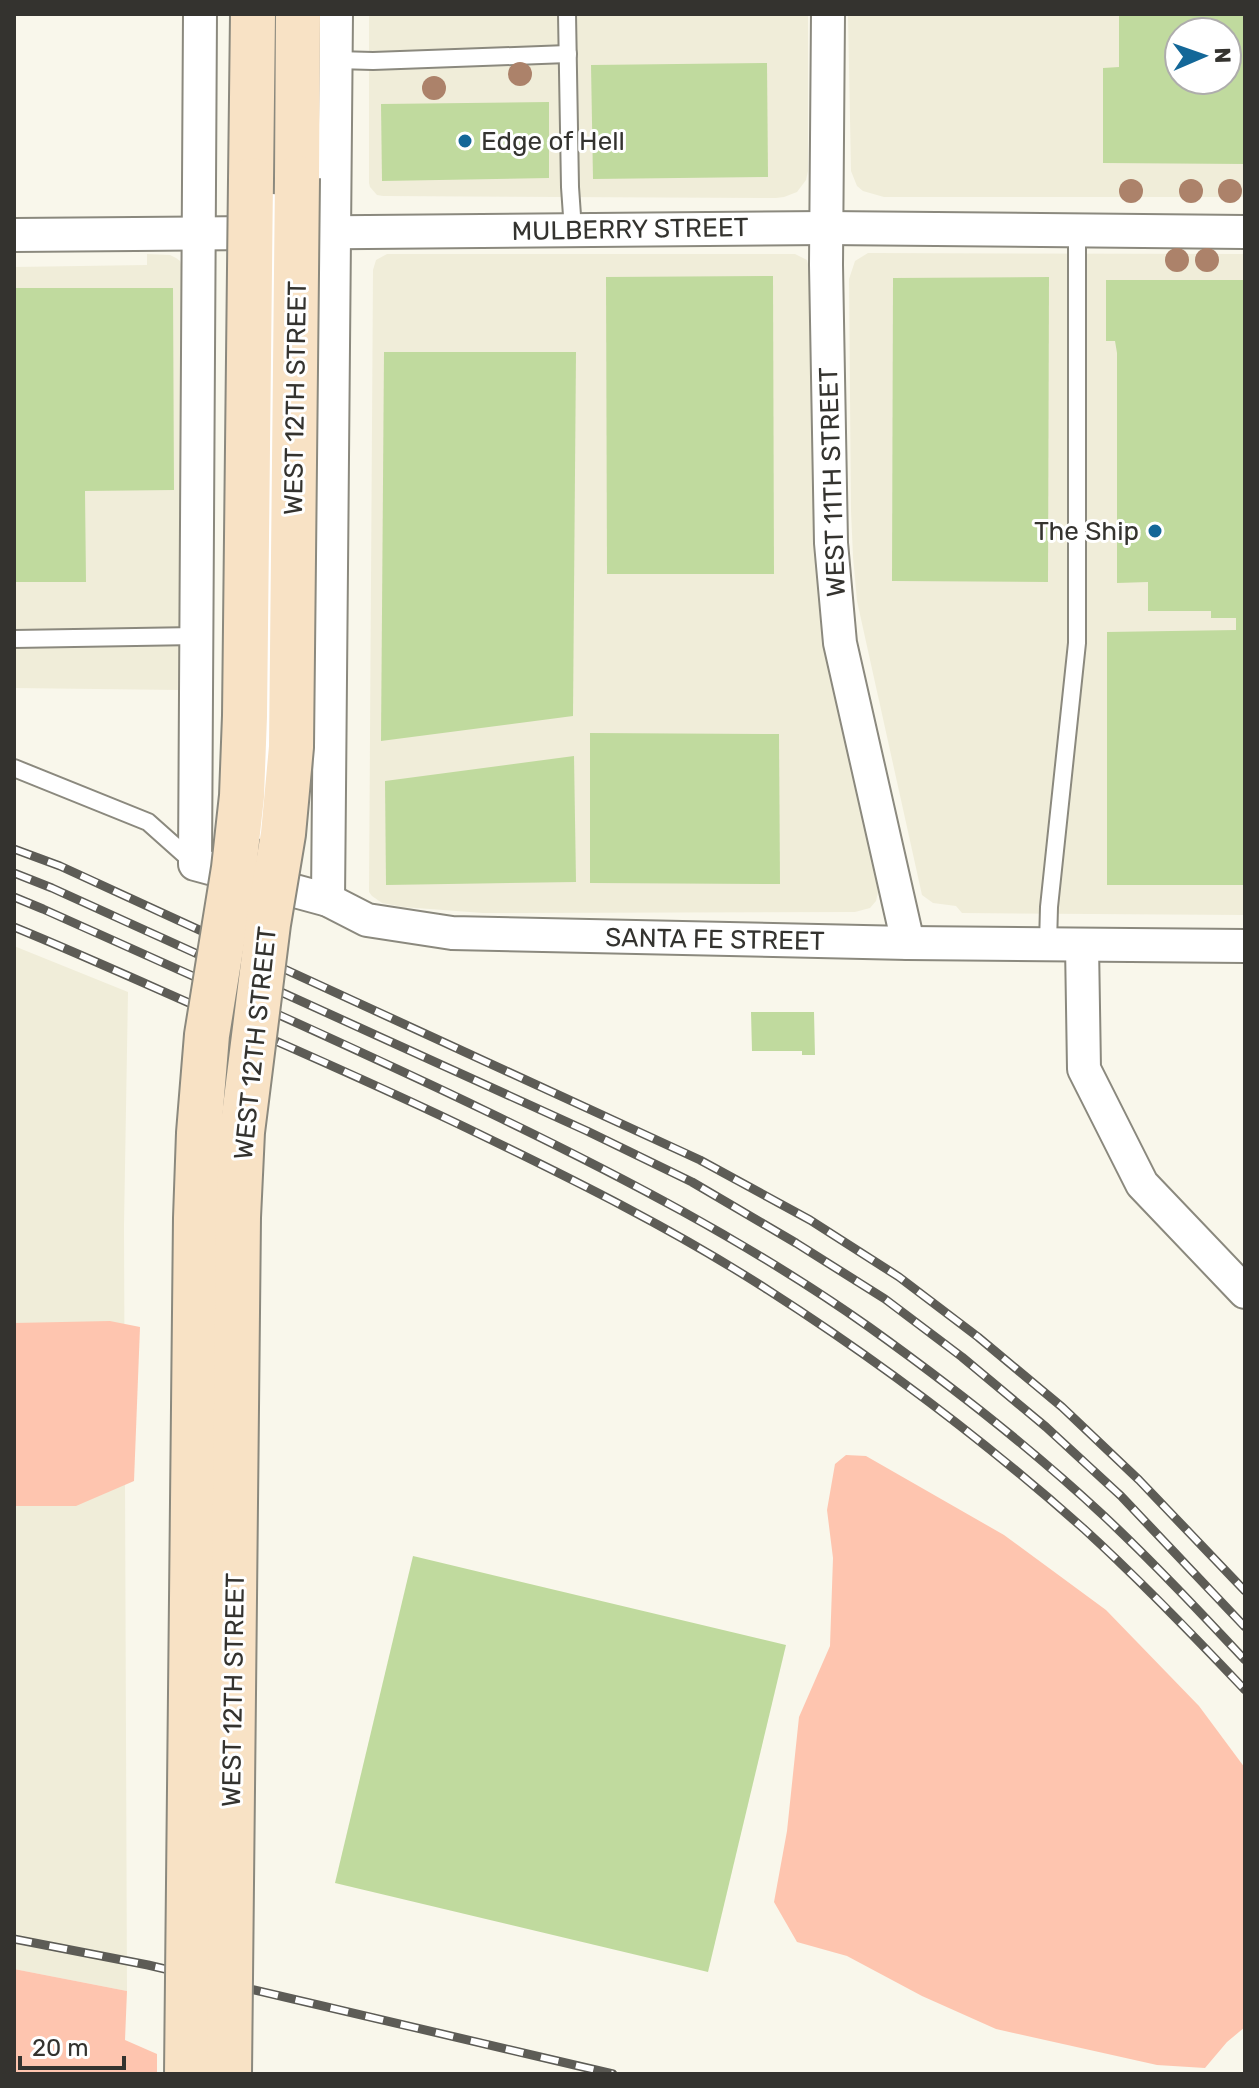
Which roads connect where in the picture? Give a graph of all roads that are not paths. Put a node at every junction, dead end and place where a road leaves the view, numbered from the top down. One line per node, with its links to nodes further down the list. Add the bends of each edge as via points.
1 (200, 14): 15 (street)
2 (253, 14): 27 (main road, WEST 12TH STREET, bridge, via 245,750 234,868 207,1035 197,1190)
3 (273, 14): 28 (street, bridge, via 269,750 217,1135)
4 (298, 14): 29 (main road, WEST 12TH STREET, bridge, via 291,747 243,1118 238,1217)
5 (336, 14): 9 (street, WEST 12TH STREET)
6 (567, 14): 8 (lane)
7 (828, 14): 10 (street, WEST 11TH STREET)
8 (568, 54): 9 (lane); 11 (lane)
9 (336, 60): 13 (street, WEST 12TH STREET)
10 (826, 228): 11 (street, MULBERRY STREET); 12 (street, MULBERRY STREET); 22 (street, WEST 11TH STREET, via 831,543 840,643)
11 (573, 230): 13 (street, MULBERRY STREET)
12 (1077, 230): 14 (street, MULBERRY STREET); 23 (lane, via 1077,643)
13 (334, 232): 15 (street, MULBERRY STREET); 21 (street, WEST 12TH STREET)
14 (1245, 232)
15 (199, 233): 16 (street, MULBERRY STREET); 17 (street)
16 (14, 235)
17 (196, 636): 18 (lane); 20 (street)
18 (14, 639)
19 (14, 768): 20 (lane, via 148,822)
20 (195, 864): 21 (street, SANTA FE STREET)
21 (328, 900): 22 (street, SANTA FE STREET, via 367,920 452,933)
22 (908, 943): 23 (street, SANTA FE STREET)
23 (1048, 944): 24 (street, SANTA FE STREET)
24 (1082, 945): 25 (street, SANTA FE STREET); 26 (street, via 1084,1069 1142,1184)
25 (1245, 946)
26 (1245, 1292)
27 (187, 2074)
28 (211, 2074)
29 (229, 2074)

